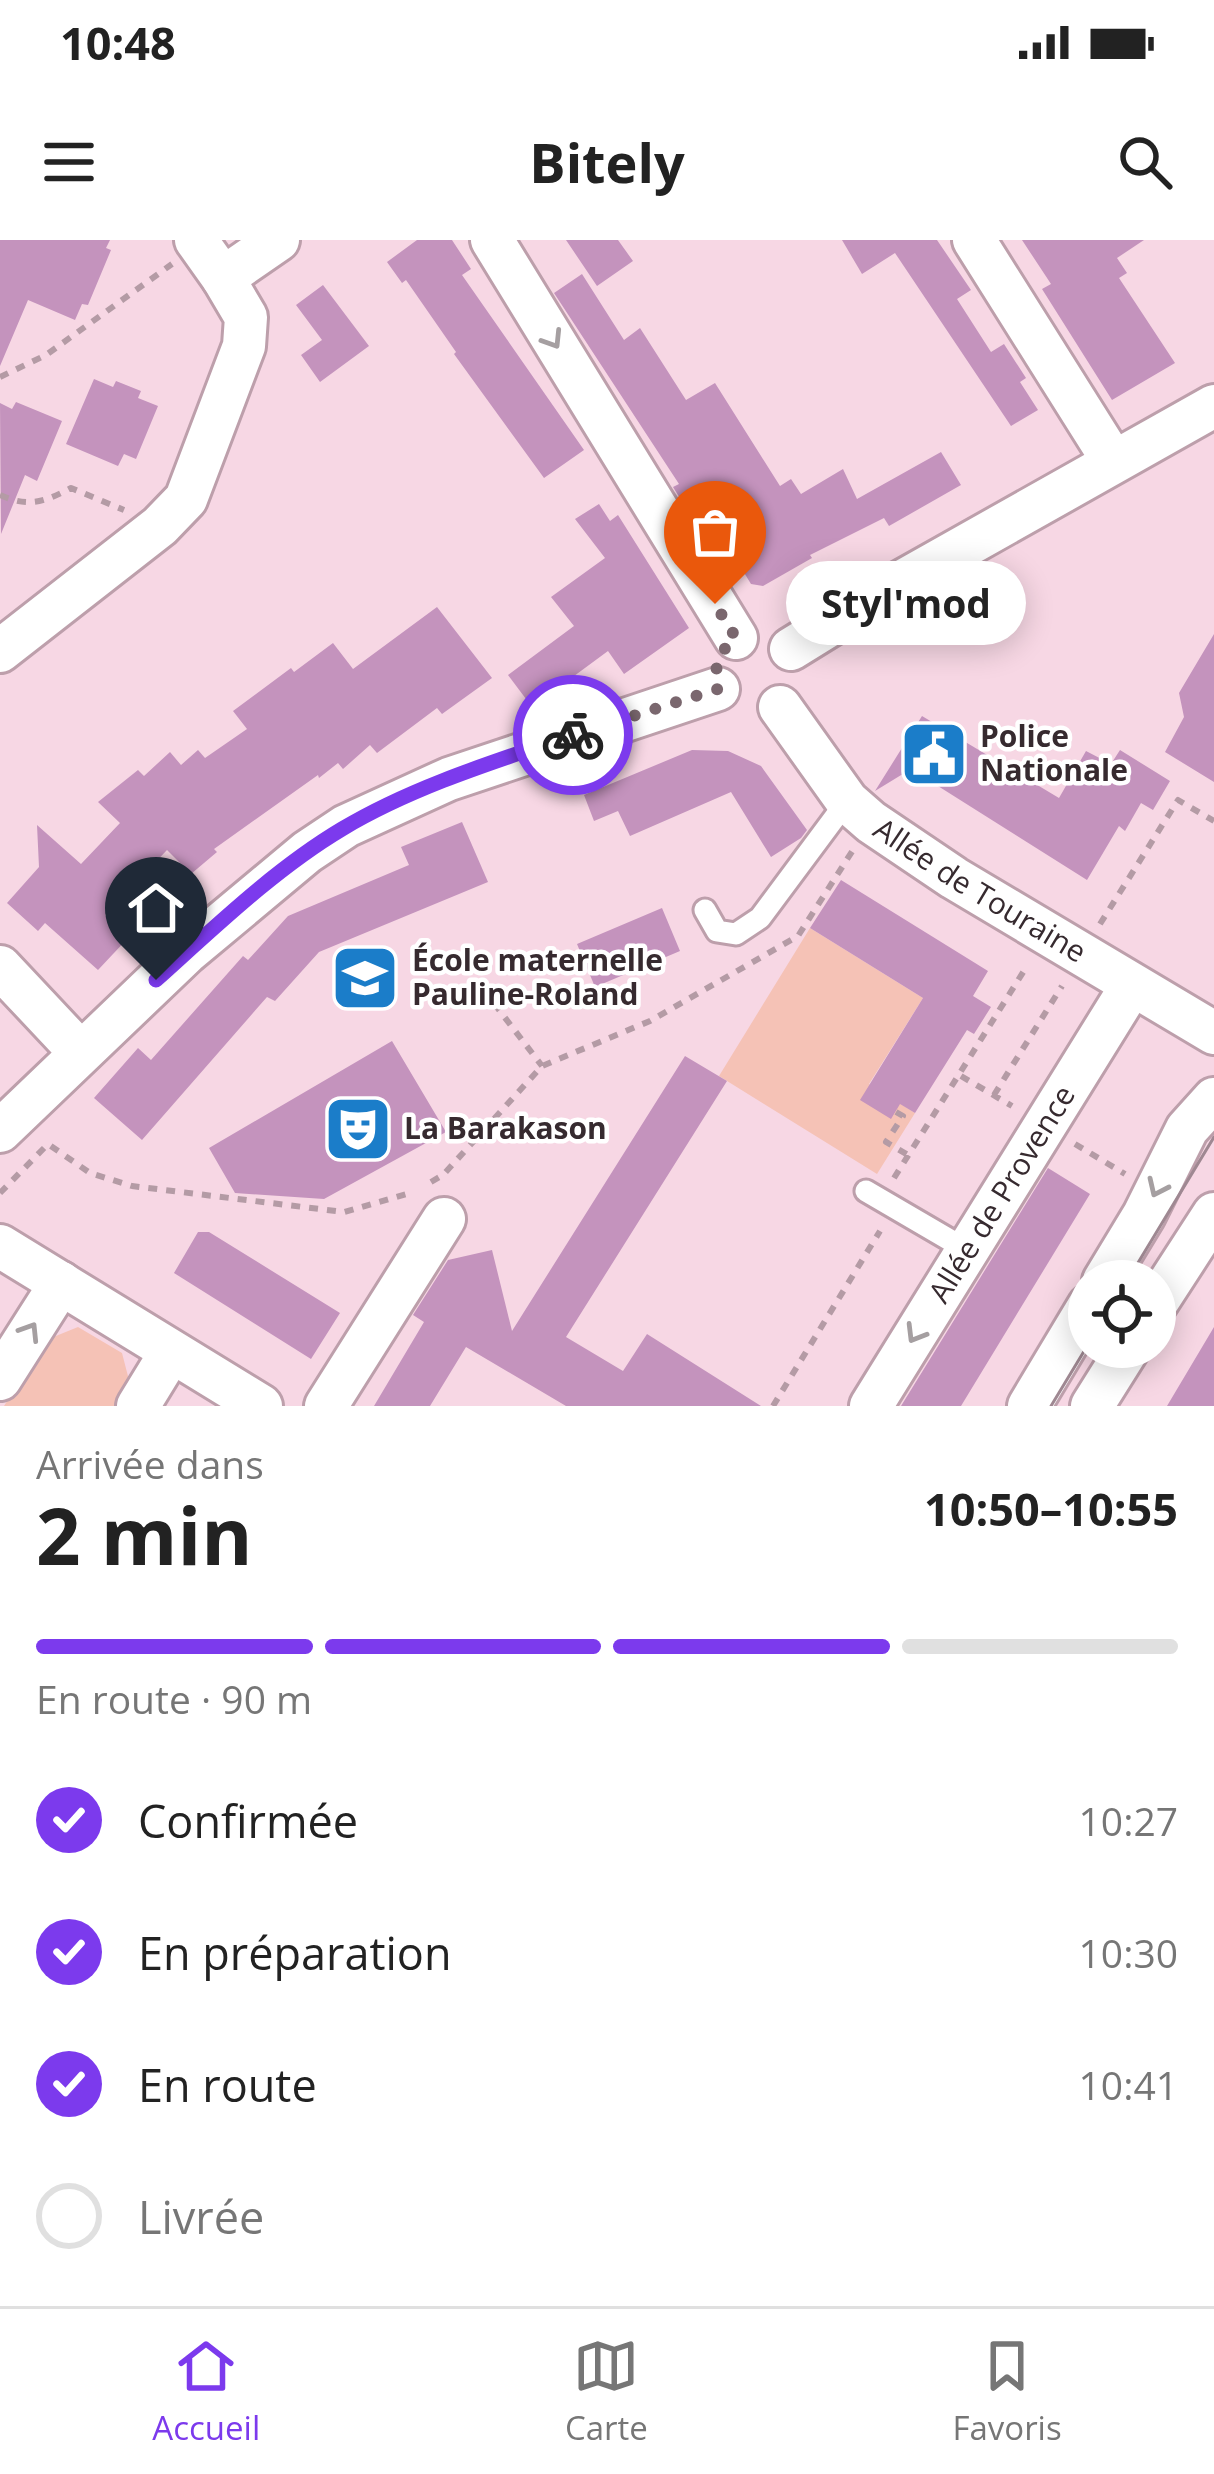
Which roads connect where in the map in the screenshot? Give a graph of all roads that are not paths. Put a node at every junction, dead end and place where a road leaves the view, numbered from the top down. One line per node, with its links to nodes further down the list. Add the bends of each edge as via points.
1 (278, 240): 5 (street)
2 (492, 240): 8 (street, one-way to 8)
3 (974, 240): 7 (street)
4 (197, 241): 5 (street)
5 (223, 278): 10 (street, via 246,317 244,346 186,499)
6 (1214, 406): 7 (street)
7 (1113, 461): 9 (street)
8 (736, 638): 9 (street, via 771,634); 11 (street, via 719,655)
9 (790, 650): 12 (street, via 795,687)
10 (0, 651)
11 (718, 689): 12 (street, via 745,713); 19 (street, via 449,779 346,826 218,926)
12 (780, 707): 13 (street, Allée de Touraine)
13 (859, 812): 14 (lane, via 736,934 718,931); 16 (street, Allée de Touraine)
14 (705, 910)
15 (0, 967): 19 (street)
16 (1132, 985): 17 (street, Allée de Touraine); 26 (street, Allée de Provence)
17 (1214, 1034)
18 (1214, 1043): 20 (street)
19 (80, 1051): 21 (street)
20 (1214, 1098): 27 (street, one-way to 27, via 1187,1129)
21 (0, 1131)
22 (876, 1197): 26 (lane)
23 (1214, 1214): 28 (street)
24 (444, 1219): 36 (street)
25 (0, 1246): 29 (street)
26 (967, 1250): 37 (street, Allée de Provence, one-way to 37)
27 (1117, 1260)
28 (1176, 1273)
29 (61, 1283): 31 (street); 33 (street, one-way to 29)
30 (1068, 1341): 38 (street)
31 (171, 1352): 34 (street); 35 (street)
32 (1116, 1368): 39 (street)
33 (0, 1379)
34 (139, 1406)
35 (261, 1406)
36 (326, 1406)
37 (871, 1406)
38 (1029, 1406)
39 (1092, 1406)

